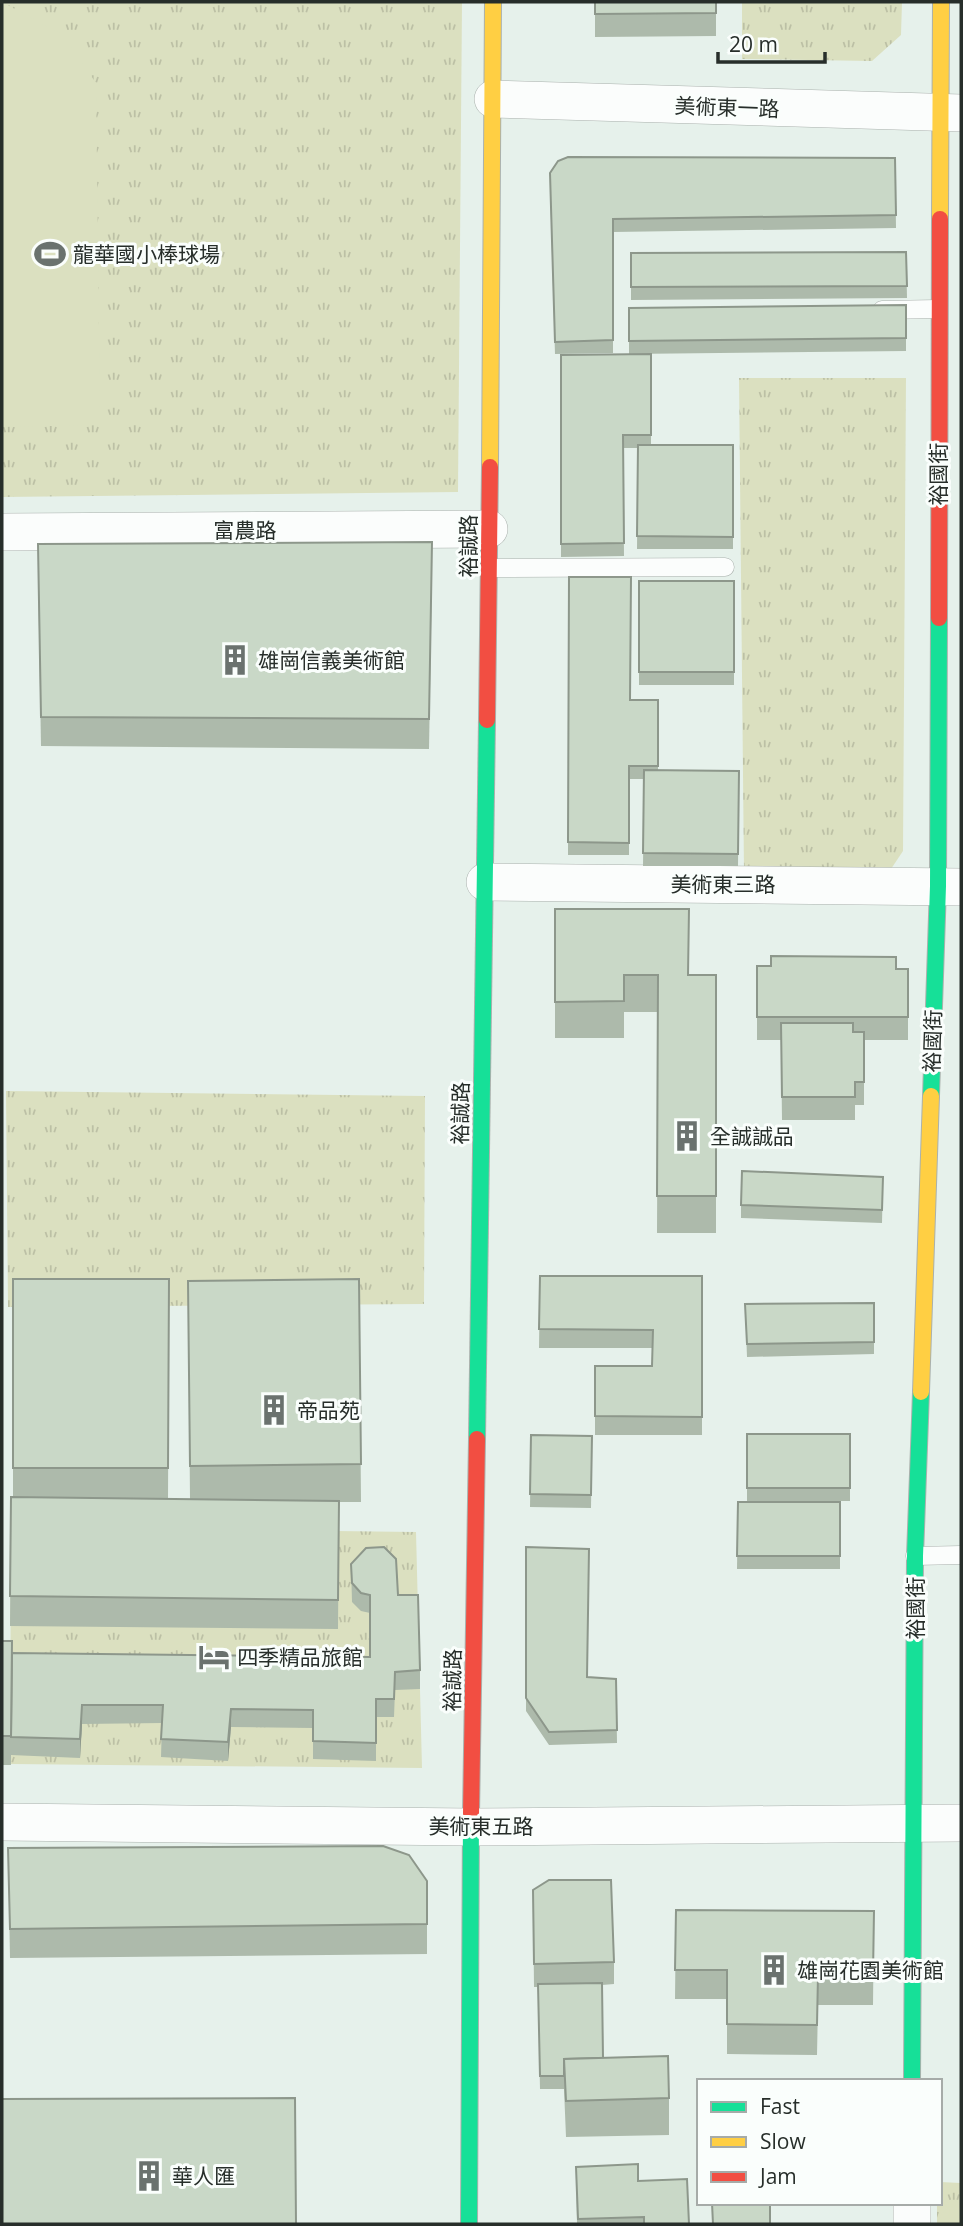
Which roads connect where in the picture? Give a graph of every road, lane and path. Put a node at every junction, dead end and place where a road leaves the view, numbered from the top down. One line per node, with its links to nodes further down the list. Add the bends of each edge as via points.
1 (493, 2): 3 (street, 裕誠路)
2 (941, 2): 4 (street, 裕國街)
3 (494, 99): 4 (street, 美術東一路); 7 (street, 裕誠路)
4 (952, 113): 5 (street, 裕國街)
5 (938, 309): 6 (lane); 12 (street, 裕國街)
6 (858, 310)
7 (489, 529): 8 (street, 富農路); 10 (street, 裕誠路)
8 (2, 531)
9 (725, 567): 10 (lane)
10 (489, 568): 11 (street, 裕誠路)
11 (485, 882): 12 (street, 美術東三路); 18 (street, 裕誠路)
12 (949, 886): 14 (street, 裕國街)
13 (961, 1555): 14 (lane)
14 (915, 1556): 16 (street, 裕國街)
15 (2, 1822): 18 (street, 美術東五路)
16 (914, 1823): 17 (street, 美術東五路); 18 (street, 美術東五路); 19 (street, 裕國街)
17 (961, 1823)
18 (471, 1827): 21 (street, 裕誠路)
19 (912, 2079)
20 (912, 2205): 22 (street)
21 (469, 2224)
22 (912, 2224)

